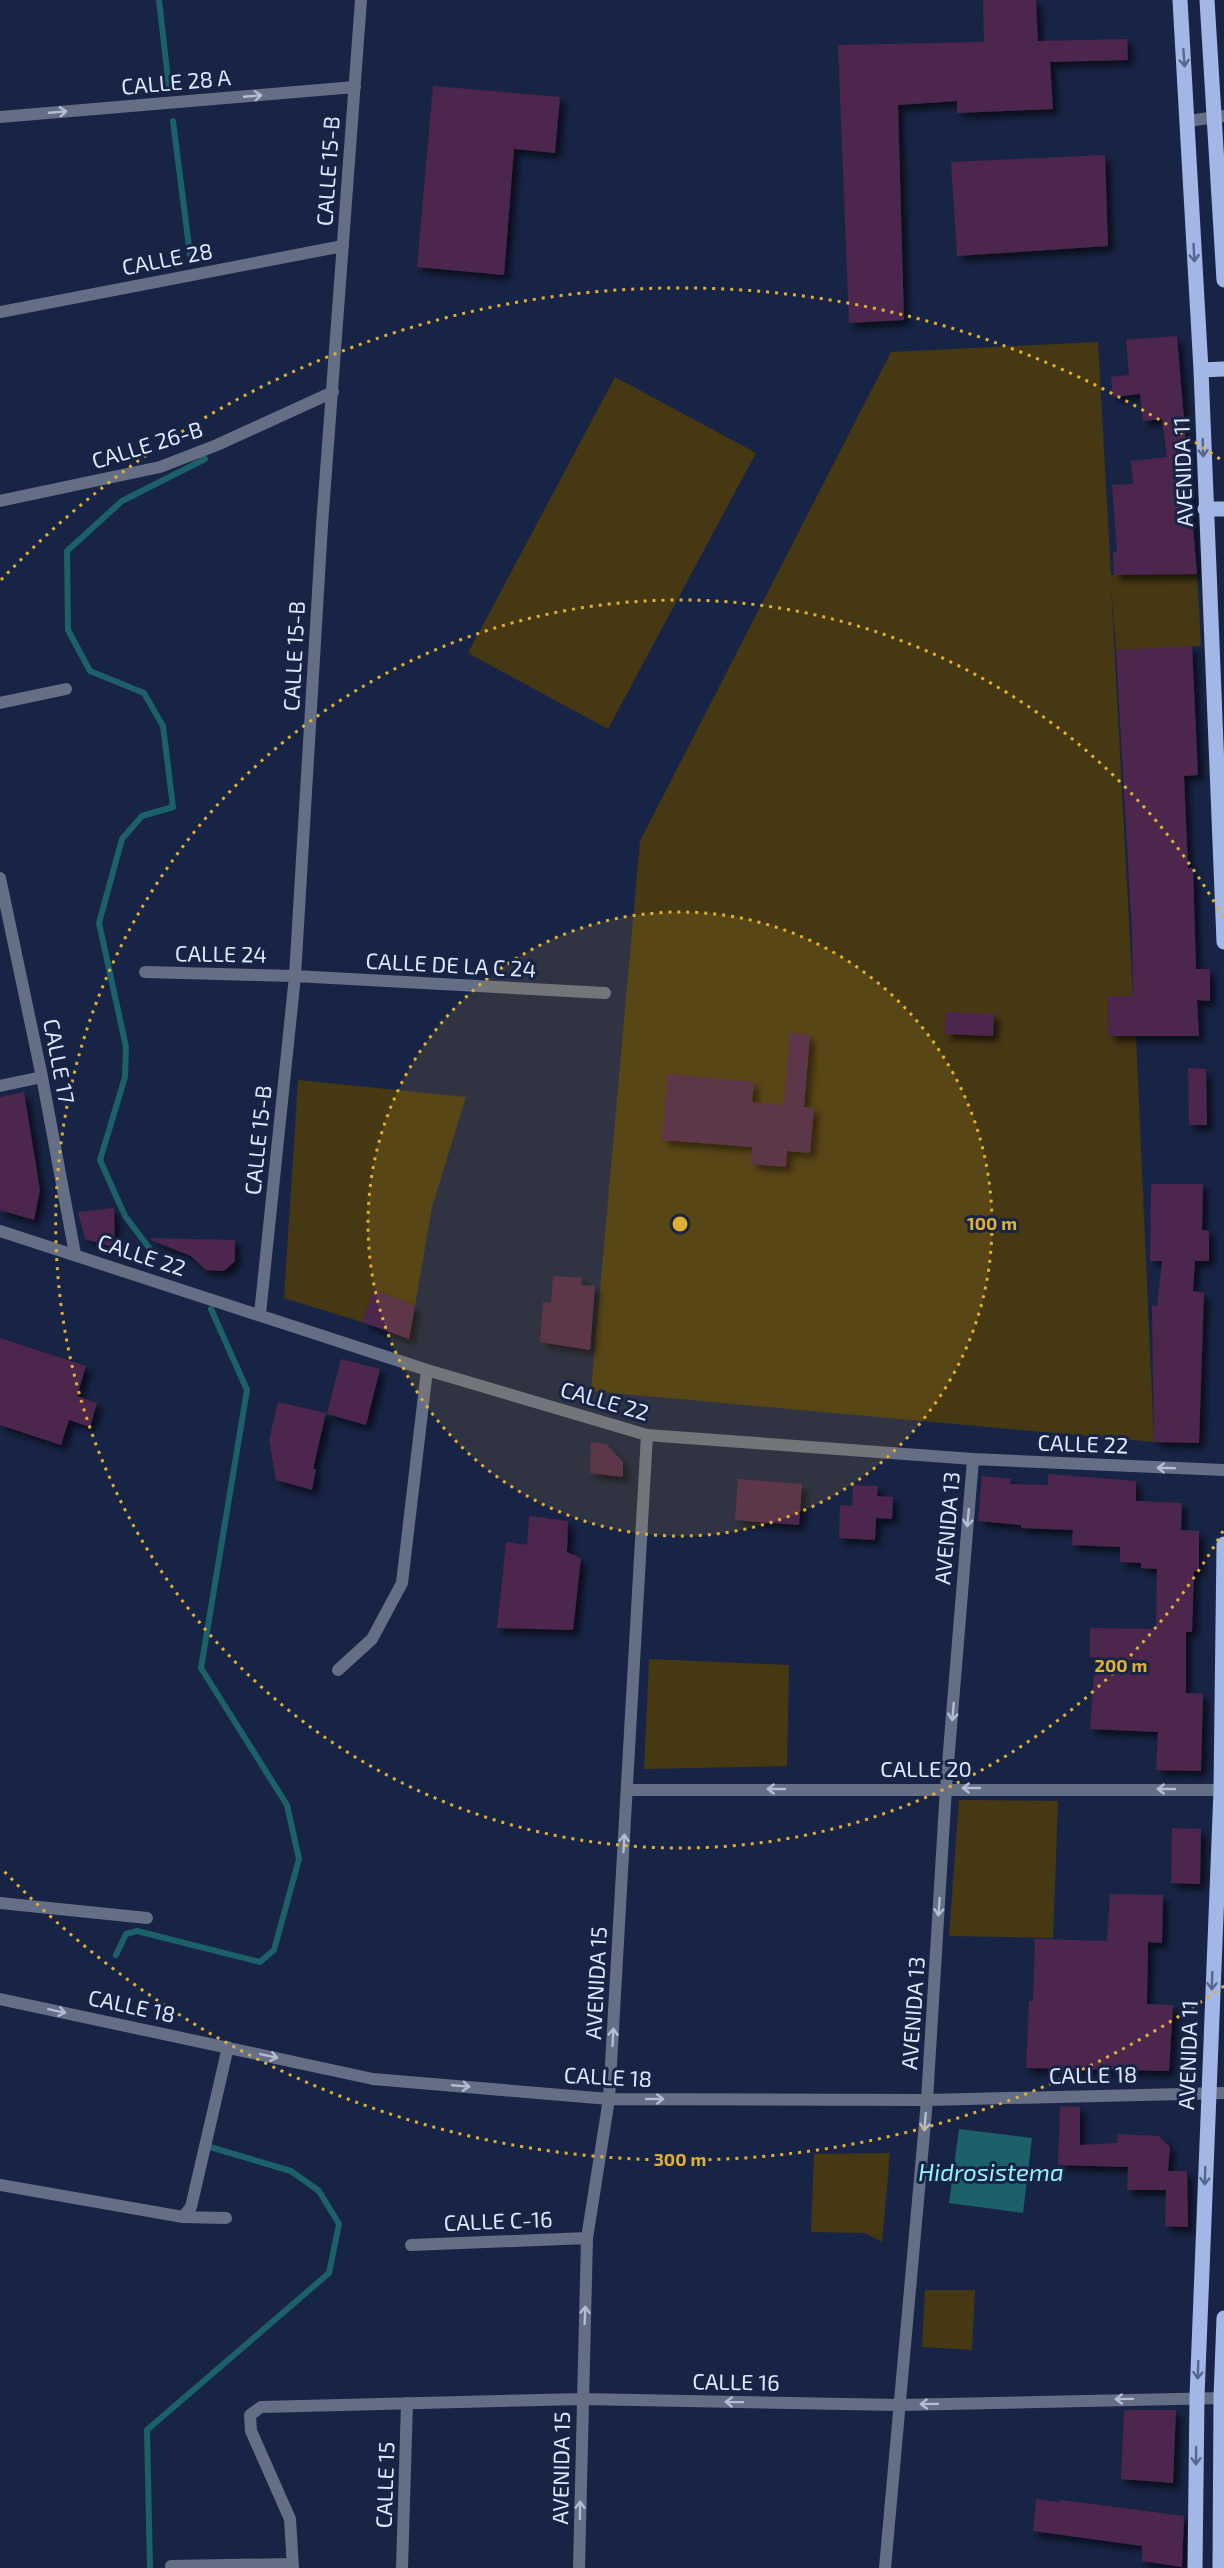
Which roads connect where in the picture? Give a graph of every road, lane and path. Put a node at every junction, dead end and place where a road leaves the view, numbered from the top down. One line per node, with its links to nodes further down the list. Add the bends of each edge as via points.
1 (361, 0): 4 (street, CALLE 15-B)
2 (1180, 0): 7 (main road, AVENIDA 11, one-way to 7)
3 (1207, 0): 6 (main road)
4 (355, 87): 5 (street, CALLE 28 A, one-way to 4); 8 (street, CALLE 15-B)
5 (0, 117)
6 (1219, 117): 7 (street); 9 (main road)
7 (1188, 121): 12 (main road, AVENIDA 11, one-way to 12)
8 (343, 246): 10 (street, CALLE 28); 13 (street, CALLE 15-B)
9 (1224, 280)
10 (0, 312)
11 (1224, 369): 12 (main road)
12 (1201, 370): 15 (main road, AVENIDA 11, one-way to 15)
13 (333, 392): 14 (street, CALLE 26-B, via 160,467); 25 (street, CALLE 15-B)
14 (0, 501)
15 (1205, 509): 16 (main road); 17 (main road, AVENIDA 11)
16 (1224, 509)
17 (1218, 631): 20 (main road, AVENIDA 11)
18 (66, 689): 19 (street)
19 (0, 703)
20 (1220, 771): 23 (main road, AVENIDA 11)
21 (0, 878): 22 (street, CALLE 17)
22 (1, 894): 27 (street, CALLE 17)
23 (1224, 942)
24 (145, 972): 25 (street, CALLE 24)
25 (295, 976): 26 (street, CALLE DE LA C 24); 31 (street, CALLE 15-B)
26 (605, 993)
27 (42, 1077): 28 (street); 30 (street, CALLE 17)
28 (0, 1086)
29 (0, 1231): 30 (street, CALLE 22)
30 (75, 1254): 31 (street, CALLE 22)
31 (260, 1314): 32 (street, CALLE 22)
32 (427, 1370): 33 (street, CALLE 22); 38 (street, via 402,1582 372,1639)
33 (647, 1435): 34 (street, CALLE 22); 40 (street, AVENIDA 15)
34 (973, 1460): 35 (street, CALLE 22, one-way to 34); 39 (street, AVENIDA 13, one-way to 39)
35 (1224, 1470)
36 (1224, 1544): 37 (main road, AVENIDA 11)
37 (1224, 1579): 41 (main road, AVENIDA 11)
38 (338, 1670)
39 (946, 1788): 40 (street, CALLE 20, one-way to 40); 41 (street, CALLE 20, one-way to 39); 49 (street, AVENIDA 13, one-way to 49)
40 (628, 1790): 48 (street, AVENIDA 15, one-way to 40)
41 (1222, 1790): 46 (main road, AVENIDA 11, one-way to 46)
42 (0, 1903): 43 (street)
43 (147, 1918)
44 (0, 1999): 45 (street, CALLE 18, one-way to 45)
45 (228, 2047): 48 (street, CALLE 18, one-way to 48, via 373,2079); 51 (street, via 191,2207)
46 (1208, 2093): 47 (street, CALLE 18); 49 (street, CALLE 18); 56 (main road, AVENIDA 11, one-way to 56)
47 (1224, 2093)
48 (609, 2099): 49 (street, CALLE 18, one-way to 49); 53 (street, AVENIDA 15)
49 (927, 2100): 60 (street, AVENIDA 13, one-way to 60)
50 (0, 2185): 51 (street)
51 (183, 2217): 52 (street)
52 (226, 2218)
53 (587, 2238): 54 (street, CALLE C-16); 58 (street, AVENIDA 15, one-way to 53)
54 (411, 2245)
55 (1224, 2318): 57 (main road)
56 (1197, 2397): 57 (street, CALLE 16); 60 (street, CALLE 16, one-way to 60); 66 (main road, AVENIDA 11, one-way to 66)
57 (1222, 2398): 67 (main road)
58 (583, 2399): 59 (street, CALLE 16); 60 (street, CALLE 16, one-way to 58); 64 (street, AVENIDA 15, one-way to 58)
59 (407, 2403): 62 (street, CALLE 16, via 261,2407 250,2415 251,2430 290,2519); 63 (street, CALLE 15)
60 (898, 2405): 65 (street, AVENIDA 13)
61 (171, 2566): 62 (street)
62 (293, 2566)
63 (402, 2568)
64 (579, 2568)
65 (885, 2568)
66 (1195, 2568)
67 (1220, 2568)

